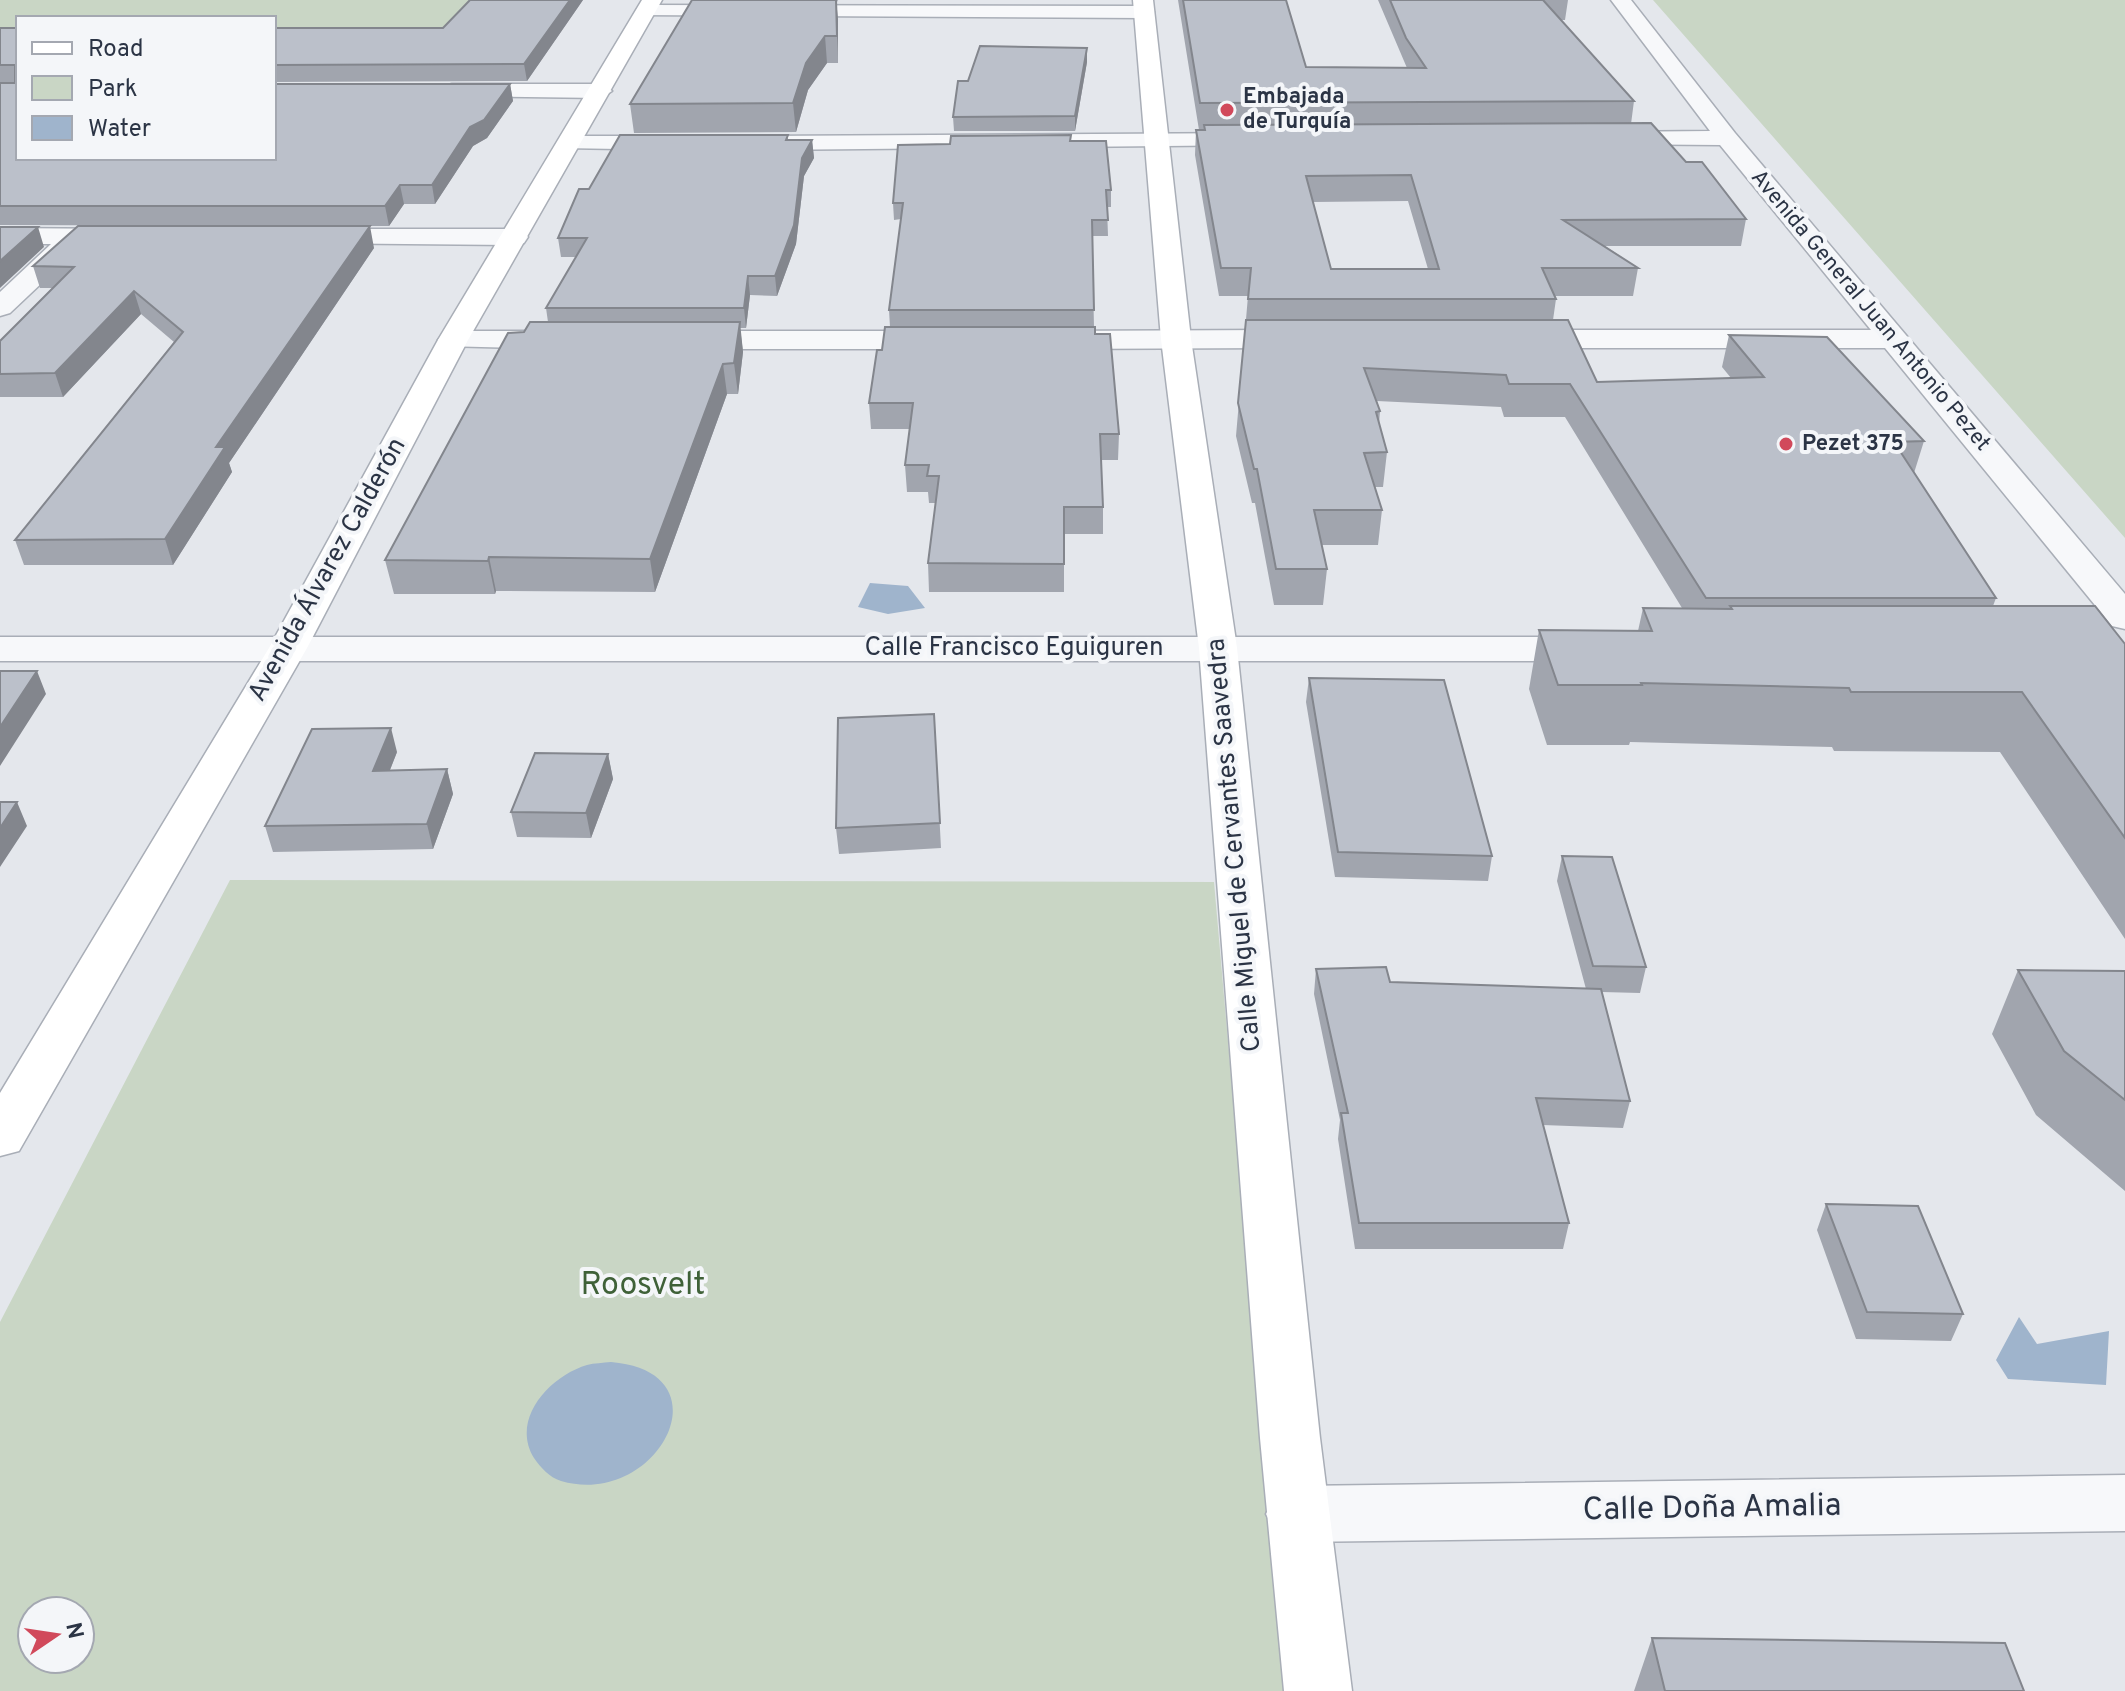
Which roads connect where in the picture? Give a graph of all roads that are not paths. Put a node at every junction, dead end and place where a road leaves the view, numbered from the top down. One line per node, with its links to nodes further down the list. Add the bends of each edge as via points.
1 (1621, 0): 6 (street, Avenida General Juan Antonio Pezet)
2 (649, 6): 3 (street); 5 (street, Avenida Álvarez Calderón)
3 (1144, 6): 9 (street, Calle Miguel de Cervantes Saavedra)
4 (431, 91): 5 (street)
5 (601, 91): 10 (street, Avenida Álvarez Calderón)
6 (1727, 138): 7 (street); 22 (street, Avenida General Juan Antonio Pezet)
7 (1587, 139)
8 (1275, 140): 9 (street)
9 (1158, 141): 12 (street); 19 (street, Calle Miguel de Cervantes Saavedra)
10 (570, 143): 11 (street); 17 (street, Avenida Álvarez Calderón)
11 (701, 143)
12 (732, 143)
13 (0, 236): 14 (street)
14 (75, 237): 15 (street); 18 (street)
15 (154, 237)
16 (279, 237): 17 (street)
17 (515, 237): 23 (street, Avenida Álvarez Calderón)
18 (0, 307)
19 (1176, 339): 20 (street); 27 (street); 30 (street, Calle Miguel de Cervantes Saavedra)
20 (1335, 339)
21 (1494, 339): 22 (street)
22 (1892, 339): 28 (street, Avenida General Juan Antonio Pezet)
23 (453, 340): 24 (street); 29 (street, Avenida Álvarez Calderón)
24 (586, 340)
25 (649, 340): 26 (street)
26 (970, 340)
27 (1017, 340)
28 (2120, 639)
29 (288, 648): 30 (street, Calle Francisco Eguiguren); 31 (street, Calle Francisco Eguiguren); 33 (street, Avenida Álvarez Calderón)
30 (1218, 648): 32 (street, Calle Francisco Eguiguren); 35 (street, Calle Miguel de Cervantes Saavedra)
31 (0, 649)
32 (1632, 649)
33 (0, 1137)
34 (2125, 1503): 35 (street, Calle Doña Amalia)
35 (1298, 1514): 36 (street, Calle Miguel de Cervantes Saavedra)
36 (1318, 1691)

